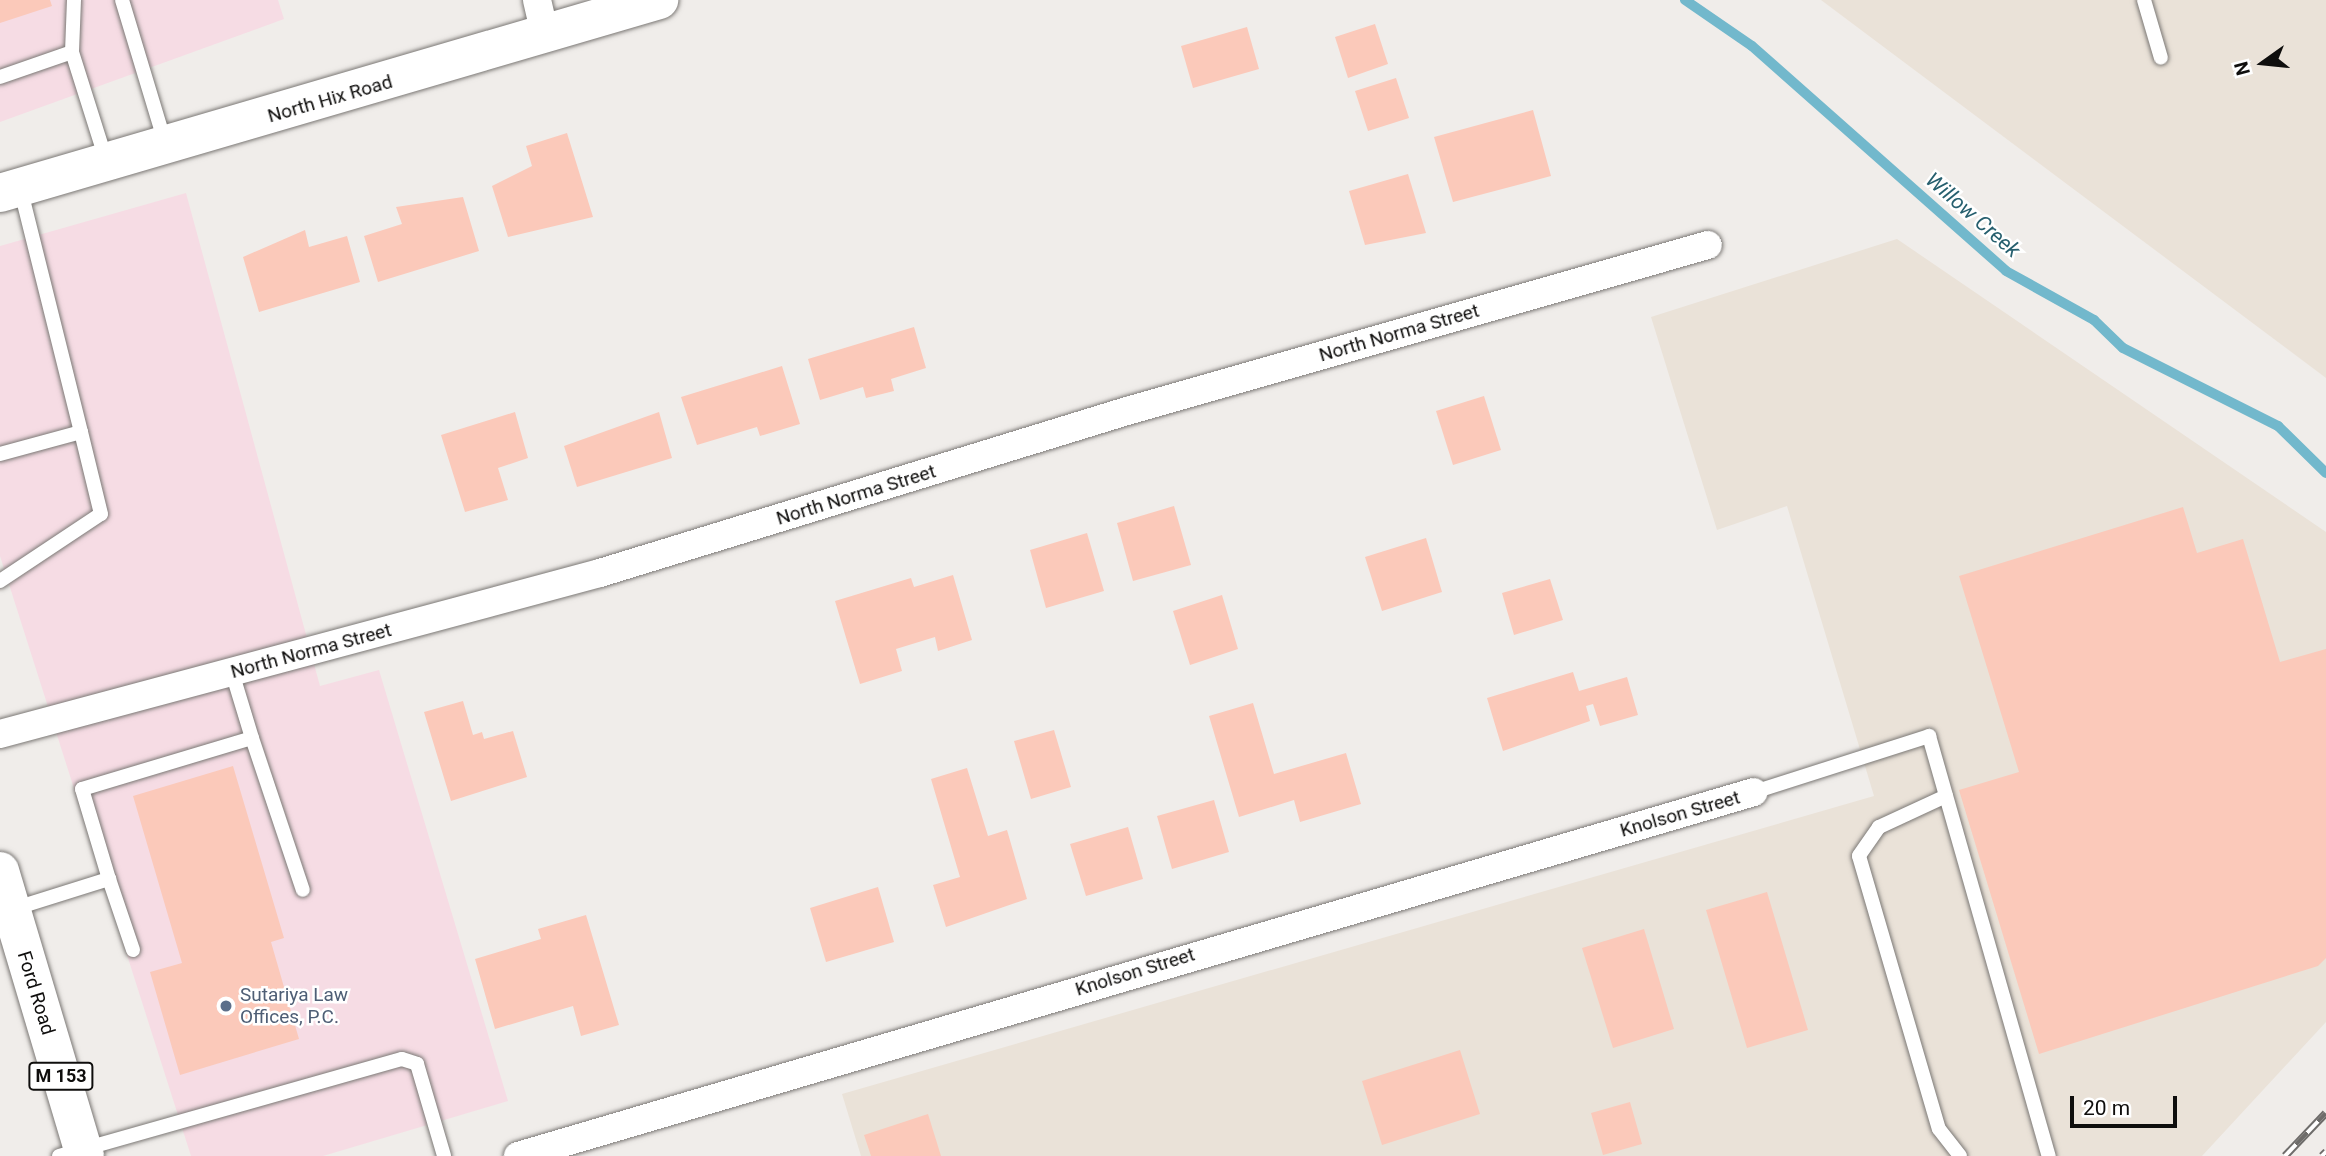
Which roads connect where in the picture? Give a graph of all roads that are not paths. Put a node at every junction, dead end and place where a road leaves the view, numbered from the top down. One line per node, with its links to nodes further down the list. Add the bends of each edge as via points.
1 (74, 0): 6 (lane)
2 (122, 0): 9 (lane)
3 (659, 0): 5 (street, North Hix Road)
4 (2144, 0): 7 (lane)
5 (541, 17): 9 (street, North Hix Road)
6 (72, 52): 8 (lane); 10 (lane)
7 (2161, 58)
8 (0, 77)
9 (166, 143): 10 (street, North Hix Road)
10 (106, 160): 11 (street, North Hix Road)
11 (10, 190): 13 (lane)
12 (1708, 245): 16 (street, North Norma Street, via 1127,411 600,573)
13 (81, 432): 14 (lane); 15 (lane, via 101,514)
14 (0, 454)
15 (0, 581)
16 (232, 672): 17 (street, North Norma Street); 18 (lane)
17 (0, 734)
18 (253, 737): 22 (lane, via 82,789); 23 (lane)
19 (1754, 792): 20 (lane, via 1929,736); 28 (street, Knolson Street)
20 (1946, 796): 29 (lane, via 1879,827 1859,856 1939,1129); 30 (lane)
21 (0, 871): 24 (street, Ford Road / M 153)
22 (109, 879): 24 (lane); 25 (lane)
23 (303, 890)
24 (12, 910): 26 (street, Ford Road / M 153)
25 (133, 950)
26 (75, 1152): 27 (lane, via 402,1059 417,1064)
27 (444, 1156)
28 (518, 1156)
29 (1960, 1156)
30 (2049, 1156)

